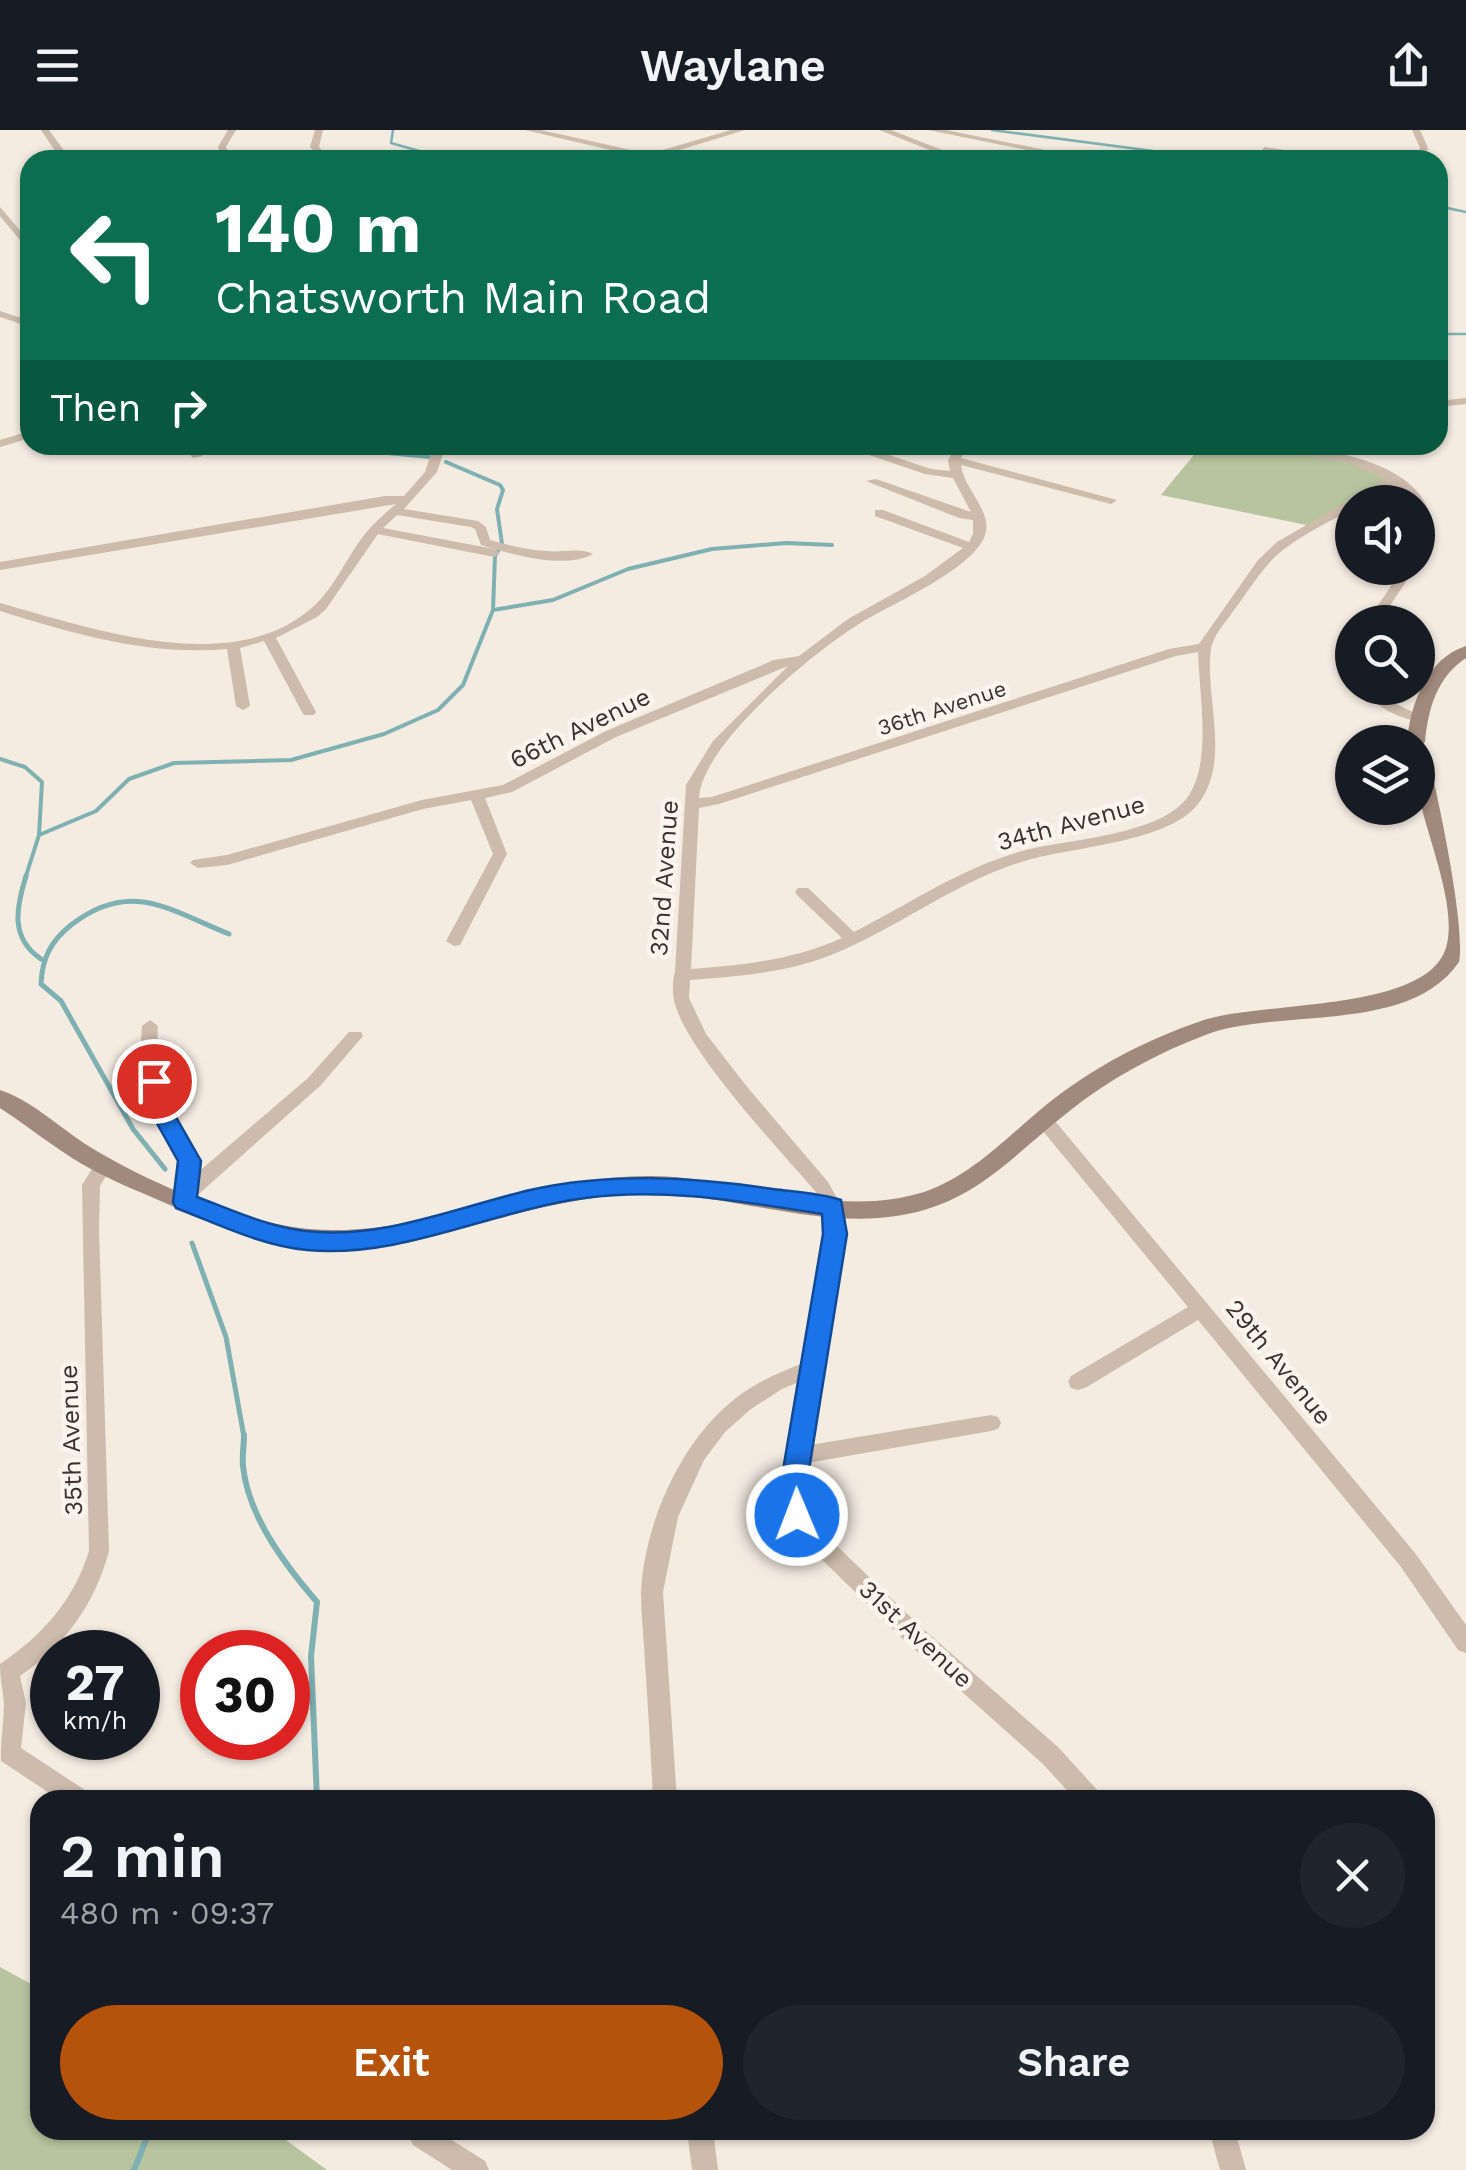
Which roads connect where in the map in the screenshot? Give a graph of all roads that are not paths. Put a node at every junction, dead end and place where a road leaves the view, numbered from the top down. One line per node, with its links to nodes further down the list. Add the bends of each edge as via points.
1 (529, 130): 7 (street)
2 (741, 130): 8 (street)
3 (883, 130): 6 (street)
4 (932, 130): 5 (street)
5 (944, 134): 6 (street); 10 (street)
6 (922, 145): 9 (street)
7 (623, 150)
8 (672, 150)
9 (936, 150)
10 (1034, 150)
11 (0, 210): 12 (street)
12 (20, 236)
13 (437, 455): 21 (street, via 431,474)
14 (879, 455): 17 (street, via 929,472)
15 (959, 455): 17 (street)
16 (1328, 455): 18 (street)
17 (954, 467): 22 (street); 25 (street)
18 (1394, 480): 20 (street); 36 (street, via 1281,546)
19 (872, 481): 25 (street)
20 (1399, 485)
21 (407, 500): 23 (street); 31 (street)
22 (1111, 500)
23 (395, 511): 26 (street); 28 (street, via 474,524)
24 (879, 513): 27 (street)
25 (980, 518): 27 (street)
26 (375, 530): 28 (street); 34 (street, via 324,604)
27 (970, 548): 38 (street, 32nd Avenue)
28 (498, 550): 29 (street, via 554,558); 30 (street)
29 (586, 554)
30 (538, 564)
31 (0, 566)
32 (0, 588): 33 (street)
33 (4, 608): 35 (street, via 127,641)
34 (268, 636): 35 (street); 41 (street)
35 (233, 644): 40 (street)
36 (1204, 646): 45 (street, 36th Avenue); 49 (street, 34th Avenue, via 1205,773 1184,811 992,866)
37 (1466, 652): 42 (street, via 1438,674)
38 (803, 659): 44 (street, 66th Avenue, via 779,662 611,734 517,785); 45 (street, 32nd Avenue, via 703,762)
39 (1389, 705): 42 (street)
40 (243, 706)
41 (310, 712)
42 (1418, 718): 43 (street)
43 (1417, 725)
44 (477, 796): 47 (street, 66th Avenue); 50 (street, via 500,854)
45 (692, 804): 51 (street, 32nd Avenue)
46 (1435, 821): 55 (street, via 1460,922 1460,946 1439,978 1399,996 1243,1016 1190,1032 1094,1081)
47 (198, 863)
48 (803, 892): 49 (street)
49 (852, 939): 51 (street, 34th Avenue, via 793,962)
50 (454, 941)
51 (680, 975): 58 (street, 32nd Avenue, via 684,1016)
52 (150, 1026): 57 (street, via 148,1056 160,1100 190,1161)
53 (355, 1036): 57 (street, via 314,1082)
54 (0, 1098): 56 (street)
55 (1044, 1120): 58 (street, via 990,1168 952,1190 898,1206); 59 (street, 29th Avenue)
56 (103, 1166): 57 (street); 65 (street, 35th Avenue, via 91,1185 90,1229 98,1552 89,1586 68,1618)
57 (185, 1198): 58 (street, via 264,1232 307,1241 395,1234 532,1198 604,1188 703,1187)
58 (833, 1207): 60 (street, 31st Avenue, via 835,1234)
59 (1202, 1308): 61 (street); 64 (street, 29th Avenue, via 1408,1560)
60 (812, 1368): 63 (street, 31st Avenue); 67 (street, via 737,1406 696,1450 675,1494 652,1592)
61 (1078, 1382)
62 (991, 1422): 63 (street)
63 (798, 1456): 68 (street, 31st Avenue, via 794,1493 805,1528)
64 (1466, 1642)
65 (4, 1675): 66 (street, via 15,1712 9,1753)
66 (65, 1790)
67 (664, 1790)
68 (1082, 1790)
69 (428, 2140): 72 (street)
70 (701, 2140): 73 (street)
71 (1225, 2140): 74 (street)
72 (476, 2170)
73 (705, 2170)
74 (1233, 2170)

